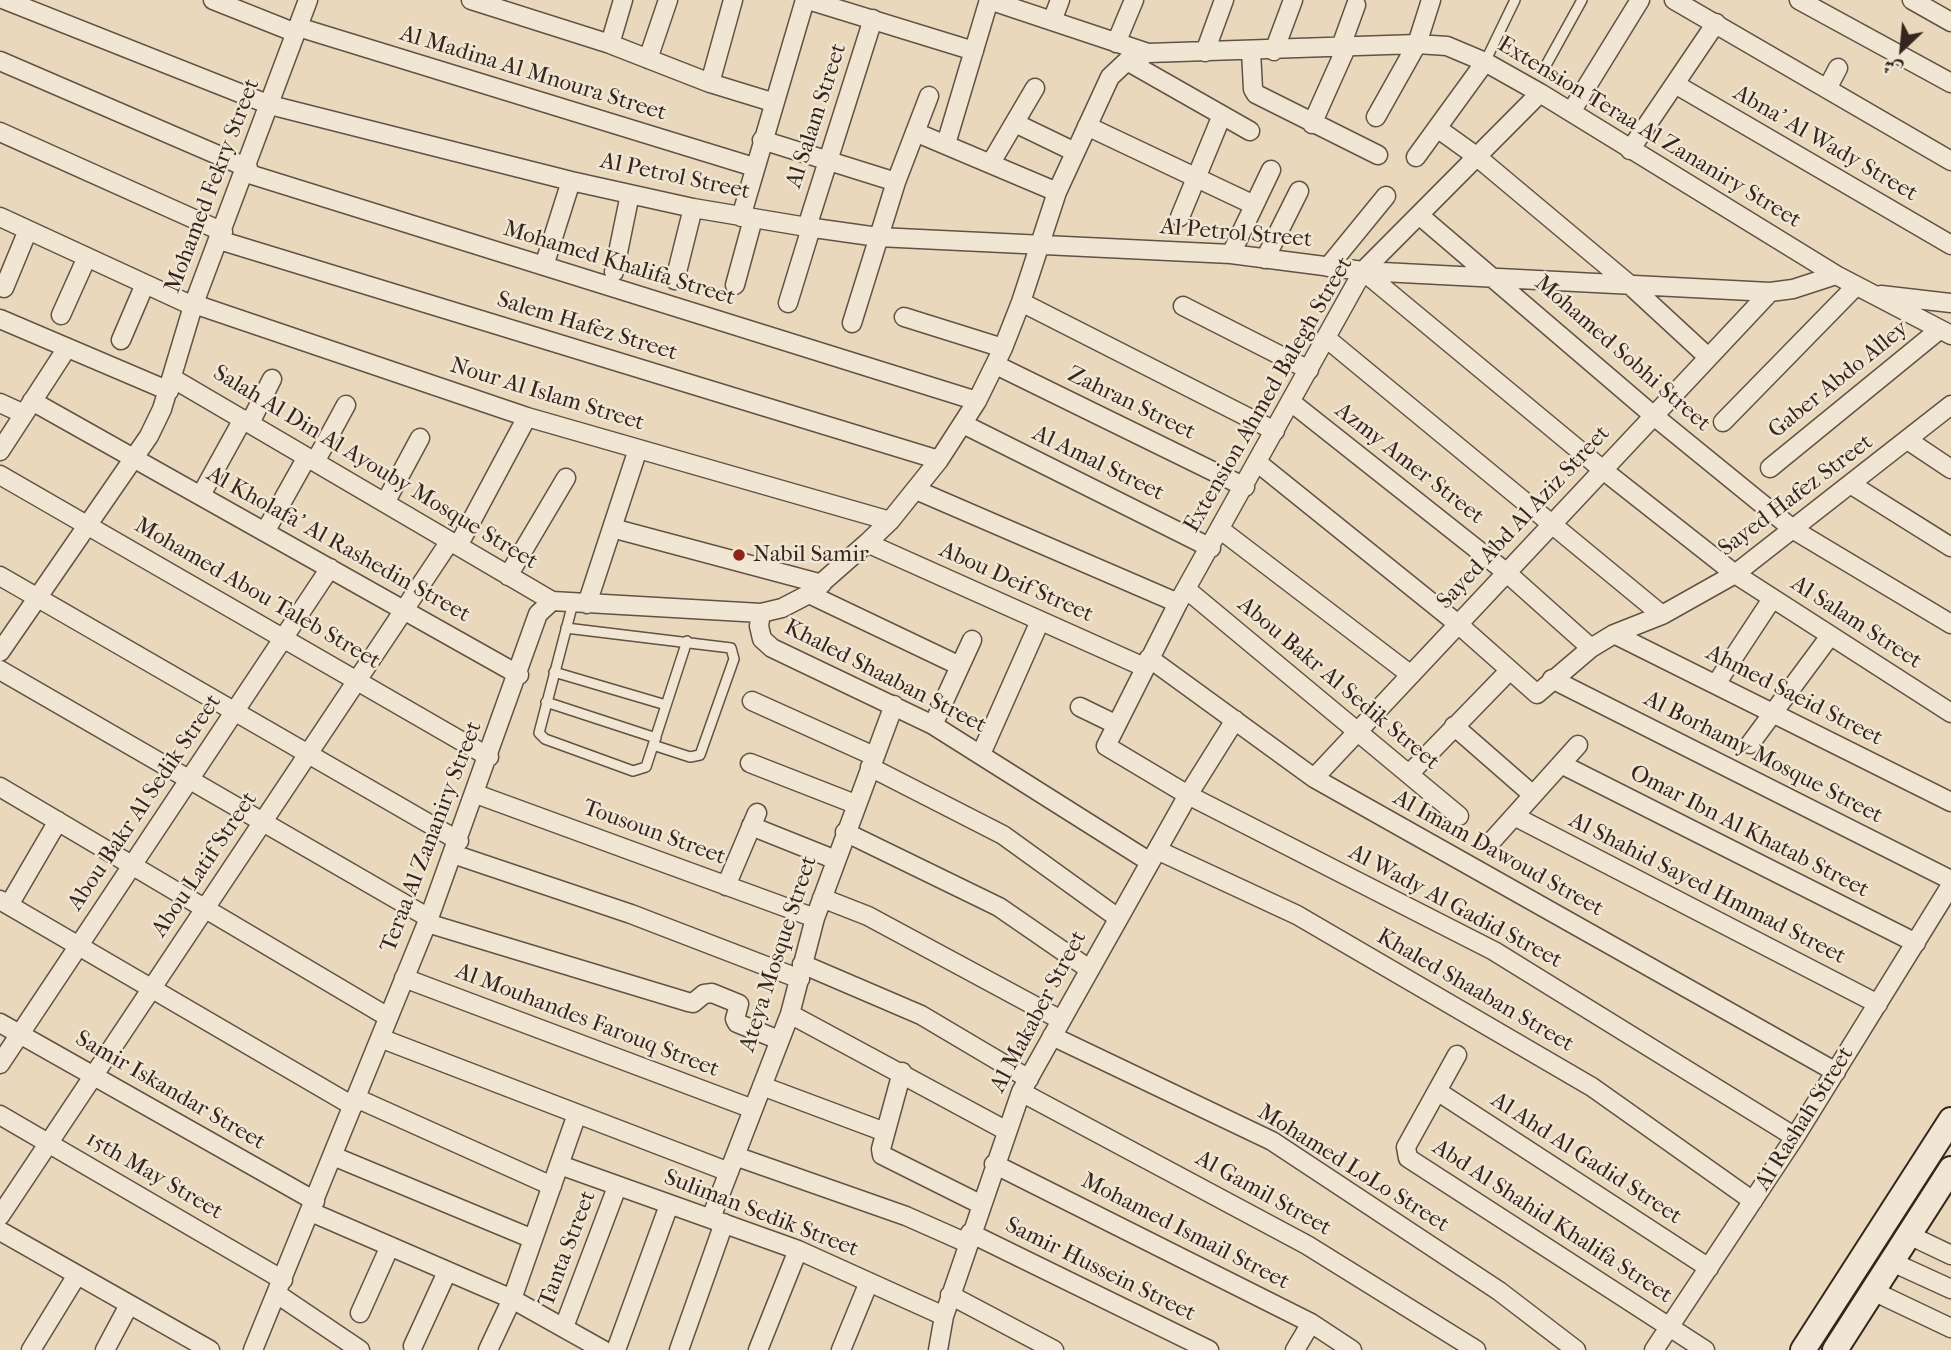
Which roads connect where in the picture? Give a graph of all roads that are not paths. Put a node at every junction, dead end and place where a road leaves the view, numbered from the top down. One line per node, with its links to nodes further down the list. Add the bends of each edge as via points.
1 (5, 0): 50 (street, Al Petrol Street)
2 (213, 0): 26 (street, Al Madina Al Mnoura Street)
3 (308, 0): 26 (street, Mohamed Fekry Street)
4 (471, 0): 28 (street)
5 (623, 0): 28 (street)
6 (668, 0): 36 (street)
7 (733, 0): 42 (street)
8 (806, 0): 22 (street); 49 (street)
9 (989, 0): 23 (street); 31 (street)
10 (1060, 0): 23 (street)
11 (1134, 0): 27 (street)
12 (1224, 0): 34 (street)
13 (1293, 0): 33 (street)
14 (1431, 0): 29 (street)
15 (1515, 0): 39 (lane)
16 (1582, 0): 40 (lane)
17 (1640, 0): 51 (street)
18 (1674, 0): 25 (street)
19 (1799, 0): 43 (street)
20 (1912, 0): 24 (street)
21 (1356, 5): 30 (street)
22 (873, 19): 31 (street); 68 (street, Al Salam Street)
23 (1052, 21): 27 (street)
24 (1951, 22)
25 (1716, 23): 44 (street); 46 (street)
26 (297, 30): 50 (street, Mohamed Fekry Street); 71 (street, Al Madina Al Mnoura Street)
27 (1116, 43): 35 (street)
28 (610, 44): 36 (street)
29 (1418, 44): 30 (street, Extension Teraa Al Zananiry Street); 39 (street, Extension Teraa Al Zananiry Street, via 1447,47); 53 (street)
30 (1343, 48): 33 (street, Extension Teraa Al Zananiry Street); 55 (street)
31 (974, 51): 62 (street)
32 (1251, 51): 33 (street, Extension Teraa Al Zananiry Street); 34 (street, Extension Teraa Al Zananiry Street); 55 (street, via 1256,94)
33 (1274, 51)
34 (1205, 52): 35 (street, Extension Teraa Al Zananiry Street)
35 (1148, 54): 38 (street, Extension Teraa Al Zananiry Street)
36 (648, 59): 42 (street)
37 (0, 61): 73 (street, Mohamed Khalifa Street)
38 (1126, 61): 52 (street); 56 (street, via 1110,77)
39 (1485, 62): 47 (street, Extension Teraa Al Zananiry Street); 57 (street)
40 (1545, 67)
41 (1838, 68): 46 (street)
42 (709, 83): 49 (street)
43 (1951, 83)
44 (1675, 84): 63 (street); 92 (street, Abna' Al Wady Street)
45 (1035, 88): 54 (street)
46 (1827, 89): 70 (street)
47 (1540, 93): 51 (street, Extension Teraa Al Zananiry Street); 66 (street, Extension Ahmed Balegh Street)
48 (929, 96): 60 (street)
49 (772, 102): 61 (street)
50 (270, 105): 73 (street, Mohamed Fekry Street); 75 (street, Al Petrol Street)
51 (1570, 112): 63 (street, Extension Teraa Al Zananiry Street)
52 (1222, 115): 58 (street); 74 (street)
53 (1376, 117)
54 (1015, 123): 64 (street); 69 (street)
55 (1312, 124): 65 (street)
56 (1087, 126): 64 (street); 74 (street)
57 (1437, 128): 66 (street); 67 (street)
58 (1250, 131)
59 (0, 132): 89 (street, Salem Hafez Street)
60 (915, 132): 62 (street); 76 (street)
61 (762, 140): 68 (street); 71 (street)
62 (946, 144): 69 (street)
63 (1630, 150): 100 (street, Extension Teraa Al Zananiry Street)
64 (1075, 152): 78 (street)
65 (1378, 155)
66 (1476, 156): 83 (street, Extension Ahmed Balegh Street); 105 (street)
67 (1416, 157)
68 (829, 159): 76 (street); 87 (street, Al Salam Street)
69 (992, 161): 78 (street)
70 (1951, 161)
71 (754, 167): 86 (street)
72 (1271, 170): 81 (street)
73 (247, 171): 89 (street, Mohamed Fekry Street); 96 (street, Mohamed Khalifa Street)
74 (1197, 178): 81 (street); 85 (street)
75 (571, 181): 79 (street, Al Petrol Street); 96 (street)
76 (896, 182): 90 (street)
77 (1299, 191): 95 (street)
78 (1057, 192): 91 (street)
79 (630, 194): 82 (street, Al Petrol Street); 99 (street)
80 (1385, 196): 97 (street)
81 (1254, 205): 93 (street)
82 (693, 208): 86 (street, Al Petrol Street); 102 (street)
83 (1419, 215): 98 (street, Extension Ahmed Balegh Street); 101 (street, Mohamed Sobhi Street)
84 (0, 217): 88 (street)
85 (1180, 217)
86 (747, 218): 87 (street, Al Petrol Street); 104 (street)
87 (809, 227): 90 (street, Al Petrol Street); 110 (street, Al Salam Street)
88 (28, 230): 94 (street); 106 (street)
89 (221, 236): 112 (street, Mohamed Fekry Street); 145 (street, Salem Hafez Street)
90 (878, 237): 91 (street, Al Petrol Street); 117 (street)
91 (1038, 245): 93 (street, Al Petrol Street); 109 (street)
92 (1951, 246)
93 (1231, 254): 95 (street, Al Petrol Street)
94 (87, 257): 103 (street); 114 (street)
95 (1265, 259): 97 (street, Al Petrol Street)
96 (544, 266): 127 (street, Mohamed Khalifa Street)
97 (1328, 267): 98 (street, Al Petrol Street)
98 (1363, 271): 101 (street, Al Petrol Street); 119 (street, Extension Ahmed Balegh Street); 149 (street, Al Salam Street)
99 (614, 272)
100 (1836, 275): 107 (street, Extension Teraa Al Zananiry Street); 108 (street, Al Petrol Street, via 1804,287)
101 (1497, 278): 105 (street, Al Petrol Street); 133 (street, Mohamed Sobhi Street)
102 (675, 280)
103 (145, 284): 112 (street); 120 (street)
104 (735, 285)
105 (1630, 285): 108 (street, Al Petrol Street); 123 (street)
106 (4, 288)
107 (1863, 290): 111 (street, Extension Teraa Al Zananiry Street); 118 (street, Extension Teraa Al Zananiry Street); 136 (street)
108 (1770, 292): 123 (street, Sayed Abd Al Aziz Street)
109 (1021, 302): 122 (street); 138 (street)
110 (789, 303)
111 (1951, 303)
112 (194, 305): 126 (street, Mohamed Fekry Street); 134 (street, Nour Al Islam Street)
113 (1183, 306): 124 (street)
114 (61, 315)
115 (904, 317): 122 (street, Zahran Street)
116 (0, 319): 121 (street, Salah Al Din Al Ayouby Mosque Street)
117 (852, 323)
118 (1945, 332): 147 (street, Gaber Abdo Alley)
119 (1326, 338): 124 (street, Extension Ahmed Balegh Street); 158 (street)
120 (121, 340)
121 (67, 348): 126 (street, Salah Al Din Al Ayouby Mosque Street); 132 (street)
122 (999, 356): 127 (street); 153 (street, Zahran Street)
123 (1709, 357): 133 (street, Sayed Abd Al Aziz Street)
124 (1309, 370): 128 (street, Extension Ahmed Balegh Street)
125 (272, 379): 135 (street)
126 (171, 384): 135 (street, Salah Al Din Al Ayouby Mosque Street); 143 (street, via 149,436)
127 (977, 401): 137 (street)
128 (1291, 402): 138 (street, Extension Ahmed Balegh Street); 169 (street, Azmy Amer Street)
129 (0, 403): 132 (street, Al Kholafa' Al Rashedin Street)
130 (346, 405): 144 (street)
131 (1951, 405): 140 (street, Sayed Hafez Street)
132 (28, 408): 142 (street); 143 (street, Al Kholafa' Al Rashedin Street)
133 (1654, 416): 149 (street, Sayed Abd Al Aziz Street); 162 (street, Mohamed Sobhi Street)
134 (527, 417): 141 (street, Nour Al Islam Street); 165 (street, Abou Latif Street)
135 (247, 421): 144 (street, Salah Al Din Al Ayouby Mosque Street); 155 (street)
136 (1724, 422)
137 (963, 424): 145 (street); 167 (street, Al Amal Street)
138 (1275, 431): 146 (street, Extension Ahmed Balegh Street)
139 (421, 438): 156 (street)
140 (1909, 441): 148 (street); 152 (street, Sayed Hafez Street)
141 (638, 449): 157 (street, Nour Al Islam Street); 160 (street)
142 (0, 451)
143 (133, 457): 155 (street, Al Kholafa' Al Rashedin Street); 159 (street)
144 (311, 460): 156 (street, Salah Al Din Al Ayouby Mosque Street); 163 (street)
145 (939, 460): 154 (street)
146 (1258, 463): 153 (street, Extension Ahmed Balegh Street); 183 (street)
147 (1770, 468)
148 (1951, 469)
149 (1603, 470): 158 (street, Sayed Abd Al Aziz Street); 170 (street, Al Salam Street)
150 (0, 475): 159 (street, Mohamed Abou Taleb Street)
151 (566, 478): 172 (street)
152 (1852, 485): 162 (street, Sayed Hafez Street); 166 (street)
153 (1245, 487): 161 (street, Extension Ahmed Balegh Street)
154 (916, 490): 157 (street); 174 (street, Abou Bakr Al Sedik Street)
155 (201, 495): 163 (street, Al Kholafa' Al Rashedin Street)
156 (386, 503): 165 (street, Salah Al Din Al Ayouby Mosque Street)
157 (890, 521): 164 (street)
158 (1552, 524): 169 (street, Sayed Abd Al Aziz Street); 181 (street)
159 (89, 525): 175 (street); 188 (street, Mohamed Abou Taleb Street)
160 (612, 528): 173 (street); 178 (street)
161 (1222, 530): 167 (street, Extension Ahmed Balegh Street); 199 (street)
162 (1794, 530): 170 (street, Sayed Hafez Street); 184 (street, Mohamed Sobhi Street)
163 (265, 532): 168 (street, Al Kholafa' Al Rashedin Street)
164 (867, 543): 173 (street); 182 (street, Abou Deif Street)
165 (454, 544): 172 (street, Salah Al Din Al Ayouby Mosque Street); 179 (street, Abou Latif Street)
166 (1951, 547)
167 (1211, 548): 174 (street, Extension Ahmed Balegh Street)
168 (330, 568): 179 (street, Al Kholafa' Al Rashedin Street); 188 (street, Abou Bakr Al Sedik Street)
169 (1507, 573): 183 (street, Sayed Abd Al Aziz Street); 191 (street, Azmy Amer Street)
170 (1735, 574): 176 (street, Al Salam Street); 181 (street, Sayed Hafez Street)
171 (0, 576): 175 (street)
172 (508, 576): 177 (street, Salah Al Din Al Ayouby Mosque Street)
173 (816, 589): 180 (street, via 782,608); 194 (street)
174 (1182, 596): 193 (street, Extension Ahmed Balegh Street); 215 (street, Abou Bakr Al Sedik Street)
175 (39, 598): 192 (street); 208 (street)
176 (1772, 599): 187 (street, Al Salam Street); 202 (street)
177 (552, 601): 178 (street); 198 (street, Teraa Al Zananiry Street, via 538,614)
178 (580, 604): 180 (street); 185 (lane)
179 (404, 610): 198 (street, Al Kholafa' Al Rashedin Street); 201 (street, Abou Latif Street)
180 (761, 613): 206 (street, Khaled Shaaban Street, via 762,639 772,648)
181 (1662, 615): 186 (street, Sayed Hafez Street)
182 (1040, 621): 193 (street, Abou Deif Street); 220 (street)
183 (1458, 624): 196 (street); 199 (street, Sayed Abd Al Aziz Street)
184 (1951, 624)
185 (566, 628): 190 (lane); 197 (lane)
186 (1614, 634): 191 (street, Sayed Hafez Street); 202 (street, Ahmed Saeid Street)
187 (1830, 636): 209 (street); 210 (street, Al Salam Street)
188 (284, 638): 201 (street, Mohamed Abou Taleb Street); 208 (street, Abou Bakr Al Sedik Street)
189 (972, 640): 194 (street)
190 (687, 641): 205 (lane); 216 (lane, via 727,646 734,659 700,755 690,757)
191 (1591, 648): 200 (street, Sayed Hafez Street)
192 (0, 652)
193 (1147, 663): 211 (street, Al Imam Dawoud Street); 212 (street, Extension Ahmed Balegh Street)
194 (960, 666): 213 (street)
195 (0, 670): 227 (street)
196 (1510, 670): 200 (street, Sayed Hafez Street, via 1537,694); 214 (street)
197 (554, 672): 204 (lane); 205 (lane)
198 (519, 675): 221 (street, Teraa Al Zananiry Street)
199 (1410, 675): 215 (street, Sayed Abd Al Aziz Street)
200 (1552, 679): 244 (street, Al Borhamy Mosque Street)
201 (357, 681): 219 (street, Abou Latif Street); 221 (street, Mohamed Abou Taleb Street)
202 (1716, 684): 209 (street, Ahmed Saeid Street)
203 (752, 701): 222 (street)
204 (545, 702): 216 (lane); 216 (lane, via 538,728 545,739 636,772 646,767)
205 (666, 705): 216 (lane)
206 (894, 705): 213 (street, Khaled Shaaban Street); 222 (street, Ateya Mosque Street)
207 (1080, 707): 212 (street)
208 (235, 712): 219 (street); 227 (street, Abou Bakr Al Sedik Street)
209 (1773, 713): 217 (street); 232 (street, Ahmed Saeid Street)
210 (1951, 713)
211 (1235, 720): 226 (street, Al Imam Dawoud Street); 230 (street, Al Makaber Street)
212 (1115, 724): 230 (street, Al Wady Al Gadid Street, via 1106,742 1108,750)
213 (933, 725): 220 (street, Khaled Shaaban Street)
214 (1454, 726): 225 (street); 231 (street)
215 (1358, 732): 225 (street, Abou Bakr Al Sedik Street); 226 (street, Sayed Abd Al Aziz Street)
216 (655, 741)
217 (1750, 744)
218 (1578, 745): 224 (street)
219 (308, 754): 237 (street, Abou Latif Street); 240 (street)
220 (981, 754): 241 (street, Khaled Shaaban Street)
221 (489, 757): 229 (street, Teraa Al Zananiry Street)
222 (872, 761): 233 (street, Ateya Mosque Street); 250 (street, via 1003,835)
223 (750, 763): 233 (street)
224 (1561, 764): 231 (street); 252 (street, Omar Ibn Al Khatab Street)
225 (1409, 774): 234 (street, Abou Bakr Al Sedik Street)
226 (1314, 778): 270 (street, Al Imam Dawoud Street)
227 (190, 779): 237 (street); 243 (street, Abou Bakr Al Sedik Street)
228 (2, 792): 236 (street)
229 (476, 794): 240 (street, Teraa Al Zananiry Street); 245 (street, Tousoun Street)
230 (1188, 795): 241 (street, Al Makaber Street); 282 (street, Al Wady Al Gadid Street, via 1494,951)
231 (1533, 795): 235 (street)
232 (1951, 802)
233 (855, 804): 238 (street, Ateya Mosque Street)
234 (1459, 816)
235 (1514, 816): 239 (street); 258 (street, Al Shahid Sayed Hmmad Street)
236 (58, 821): 243 (street); 247 (street)
237 (263, 822): 248 (street, Abou Latif Street); 251 (street)
238 (845, 832): 242 (street, Ateya Mosque Street); 254 (street, via 999,907)
239 (1490, 843)
240 (456, 848): 251 (street, Teraa Al Zananiry Street); 255 (street)
241 (1153, 856): 250 (street, Al Makaber Street); 291 (street, Khaled Shaaban Street, via 1297,915 1592,1087)
242 (836, 860): 245 (street, via 754,819); 246 (street, Ateya Mosque Street)
243 (133, 865): 248 (street); 253 (street, Abou Bakr Al Sedik Street)
244 (1951, 883): 252 (street, Al Rashah Street)
245 (726, 886): 249 (street, Tousoun Street)
246 (822, 898): 249 (street, Ateya Mosque Street); 261 (street, via 868,916)
247 (4, 902): 253 (street)
248 (205, 908): 257 (street, Abou Latif Street); 260 (street)
249 (814, 918): 255 (street, Ateya Mosque Street)
250 (1118, 918): 254 (street, Al Makaber Street)
251 (428, 920): 256 (street, Teraa Al Zananiry Street); 266 (street, via 688,1002 712,993 739,1004 737,1023)
252 (1916, 943): 258 (street, Al Rashah Street)
253 (79, 946): 257 (street); 263 (street, Abou Bakr Al Sedik Street)
254 (1089, 969): 261 (street, Al Makaber Street)
255 (801, 972): 259 (street, Ateya Mosque Street); 272 (street, Al Gamil Street, via 920,1015)
256 (404, 978): 260 (street, Teraa Al Zananiry Street); 276 (street, Al Mouhandes Farouq Street)
257 (152, 988): 271 (street, Abou Latif Street); 275 (street)
258 (1878, 1004): 270 (street, Al Rashah Street)
259 (790, 1014): 266 (street, Ateya Mosque Street); 269 (street)
260 (388, 1017): 265 (street, Teraa Al Zananiry Street)
261 (1061, 1020): 264 (street, Al Makaber Street)
262 (0, 1023): 263 (street, Samir Iskandar Street)
263 (20, 1034): 268 (street, Abou Bakr Al Sedik Street); 271 (street, Samir Iskandar Street)
264 (1052, 1037): 272 (street, Al Makaber Street); 340 (street, Mohamed LoLo Street, via 1272,1141 1499,1291)
265 (380, 1038): 275 (street, Teraa Al Zananiry Street); 277 (street, Samir Hussein Street)
266 (779, 1040): 273 (street, Ateya Mosque Street)
267 (1457, 1055): 274 (street)
268 (0, 1065)
269 (902, 1072): 280 (street); 281 (street)
270 (1836, 1072): 282 (street, Al Rashah Street)
271 (94, 1075): 283 (street, Abou Latif Street); 294 (street, Samir Iskandar Street)
272 (1025, 1085): 280 (street, Al Makaber Street); 339 (street, Al Gamil Street, via 1307,1245)
273 (762, 1086): 276 (street, Ateya Mosque Street); 281 (street)
274 (1437, 1091): 304 (street, Al Ahd Al Gadid Street); 318 (street, Abd Al Shahid Khalifa Street, via 1406,1147 1408,1158)
275 (355, 1102): 284 (street, Teraa Al Zananiry Street); 289 (street)
276 (753, 1109): 286 (street, Ateya Mosque Street)
277 (578, 1114): 285 (street); 286 (street, Samir Hussein Street)
278 (0, 1115): 283 (street, 15th May Street)
279 (1951, 1120): 343 (main road)
280 (1005, 1130): 287 (street, Al Makaber Street)
281 (885, 1132): 292 (street, via 884,1158)
282 (1795, 1136): 291 (street, Al Rashah Street)
283 (49, 1143): 296 (street, Abou Latif Street); 308 (street, 15th May Street)
284 (333, 1156): 294 (street, Teraa Al Zananiry Street); 299 (street)
285 (560, 1164): 289 (street); 290 (street, Suliman Sedik Street)
286 (732, 1164): 295 (street, Ateya Mosque Street); 298 (street, Samir Hussein Street)
287 (994, 1164): 292 (street, Al Makaber Street); 316 (street, Mohamed Ismail Street)
288 (1948, 1181): 297 (main road)
289 (552, 1186): 299 (street)
290 (617, 1187): 293 (street, Suliman Sedik Street); 317 (street, Tanta Street)
291 (1753, 1201): 304 (street, Al Rashah Street)
292 (980, 1204): 298 (street, Al Makaber Street)
293 (669, 1205): 295 (street, Suliman Sedik Street); 330 (street)
294 (313, 1207): 300 (street, Samir Iskandar Street); 308 (street, Teraa Al Zananiry Street)
295 (718, 1220): 301 (street, Suliman Sedik Street); 331 (street, Ateya Mosque Street)
296 (1, 1231): 306 (street)
297 (1909, 1234): 302 (street); 303 (main road)
298 (969, 1238): 311 (street, Al Makaber Street); 336 (street, Samir Hussein Street)
299 (533, 1239): 312 (street)
300 (390, 1246): 305 (street, Samir Iskandar Street); 314 (street)
301 (798, 1250): 307 (street, Suliman Sedik Street); 332 (street)
302 (1951, 1255)
303 (1892, 1262): 309 (street); 310 (main road)
304 (1709, 1268): 318 (street, Al Rashah Street)
305 (447, 1272): 312 (street, Samir Iskandar Street); 322 (street)
306 (77, 1275): 313 (street); 323 (street)
307 (869, 1282): 315 (street, Suliman Sedik Street); 333 (street)
308 (280, 1287): 326 (street, Teraa Al Zananiry Street); 327 (street, 15th May Street)
309 (1951, 1289)
310 (1873, 1291): 319 (street); 344 (main road)
311 (950, 1295): 315 (street, Al Makaber Street); 335 (street)
312 (512, 1299): 317 (street, Samir Iskandar Street); 328 (street)
313 (129, 1305): 320 (street); 324 (street)
314 (360, 1314)
315 (944, 1316): 334 (street, Al Makaber Street)
316 (1311, 1322): 337 (street); 338 (street, Mohamed Ismail Street)
317 (564, 1327): 321 (street, Samir Iskandar Street)
318 (1670, 1327): 341 (street, Al Rashah Street); 342 (street, Abd Al Shahid Khalifa Street)
319 (1951, 1328)
320 (178, 1342): 325 (street)
321 (584, 1345): 329 (street, Samir Iskandar Street)
322 (413, 1346)
323 (31, 1350)
324 (105, 1350)
325 (210, 1350)
326 (253, 1350)
327 (360, 1350)
328 (488, 1350)
329 (603, 1350)
330 (616, 1350)
331 (679, 1350)
332 (758, 1350)
333 (841, 1350)
334 (938, 1350)
335 (1054, 1350)
336 (1209, 1350)
337 (1296, 1350)
338 (1352, 1350)
339 (1476, 1350)
340 (1576, 1350)
341 (1654, 1350)
342 (1705, 1350)
343 (1803, 1350)
344 (1835, 1350)

